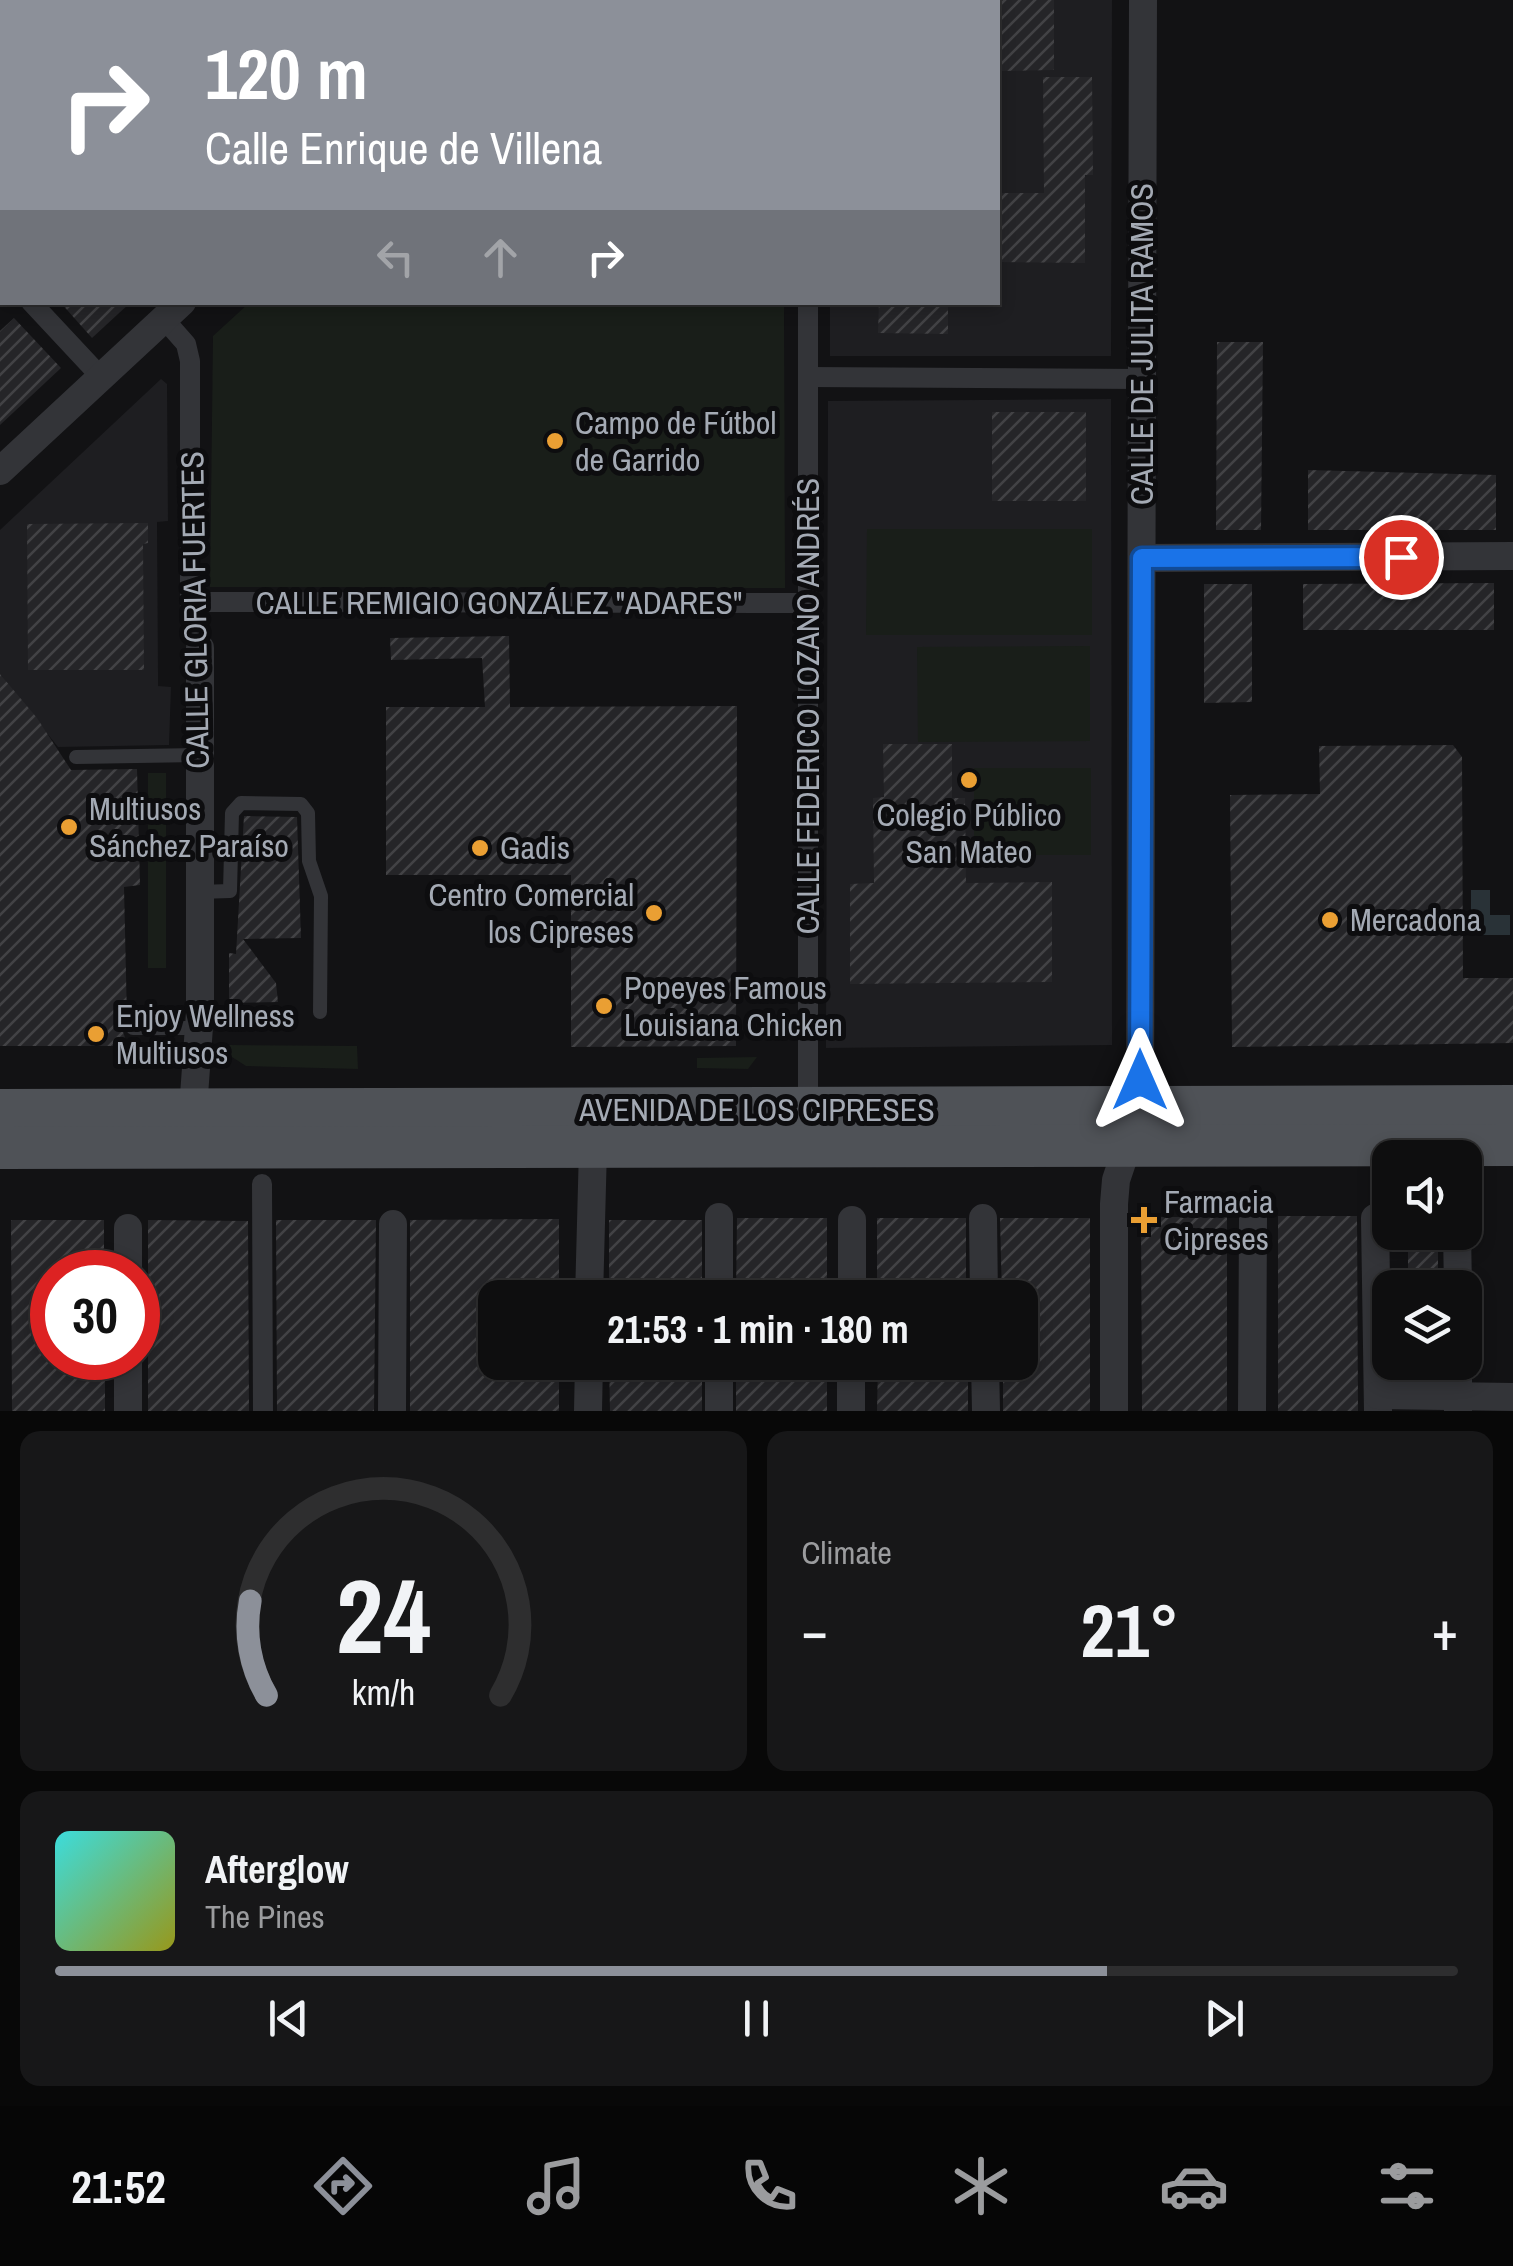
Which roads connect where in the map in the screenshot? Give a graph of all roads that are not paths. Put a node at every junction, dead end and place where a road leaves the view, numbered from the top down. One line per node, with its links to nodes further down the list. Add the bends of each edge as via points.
1 (1143, 0): 7 (street, CALLE DE JULITA RAMOS)
2 (34, 305): 5 (street)
3 (808, 305): 6 (street, CALLE FEDERICO LOZANO ANDRÉS)
4 (173, 310): 5 (street); 11 (street, CALLE GLORIA FUERTES, via 190,361)
5 (101, 377): 8 (street)
6 (808, 377): 7 (street); 12 (street, CALLE FEDERICO LOZANO ANDRÉS)
7 (1142, 379): 10 (street, CALLE DE JULITA RAMOS)
8 (0, 471)
9 (1513, 556): 10 (street)
10 (1142, 558): 23 (street, CALLE DE JULITA RAMOS)
11 (190, 602): 12 (street, CALLE REMIGIO GONZÁLEZ "ADARES"); 13 (street, CALLE GLORIA FUERTES)
12 (808, 604): 21 (street, CALLE FEDERICO LOZANO ANDRÉS)
13 (200, 648): 14 (street, CALLE GLORIA FUERTES)
14 (200, 755): 15 (lane); 16 (street, CALLE GLORIA FUERTES)
15 (76, 757)
16 (199, 892): 17 (lane, via 230,891 232,814 241,803 301,804 321,896); 19 (street, CALLE GLORIA FUERTES)
17 (320, 1012)
18 (133, 1028): 19 (lane)
19 (200, 1028): 24 (street, CALLE GLORIA FUERTES)
20 (1513, 1106): 23 (main road, AVENIDA DE LOS CIPRESES)
21 (808, 1109): 23 (main road, AVENIDA DE LOS CIPRESES); 25 (main road, AVENIDA DE LOS CIPRESES)
22 (0, 1110): 24 (main road, AVENIDA DE LOS CIPRESES)
23 (1133, 1126): 25 (main road, AVENIDA DE LOS CIPRESES); 26 (main road, AVENIDA DE LOS CIPRESES); 56 (street, CALLE DE JULITA RAMOS, via 1114,1204)
24 (190, 1129): 25 (main road, AVENIDA DE LOS CIPRESES); 27 (main road, AVENIDA DE LOS CIPRESES)
25 (587, 1129): 37 (street)
26 (1513, 1145)
27 (0, 1148)
28 (262, 1184): 50 (street)
29 (719, 1217): 38 (street)
30 (983, 1218): 40 (street)
31 (1253, 1218): 57 (street)
32 (852, 1220): 39 (street)
33 (394, 1224): 51 (street)
34 (128, 1228): 35 (street)
35 (128, 1250)
36 (1376, 1250): 47 (street)
37 (589, 1280)
38 (719, 1280)
39 (852, 1280)
40 (984, 1280)
41 (128, 1380): 49 (street)
42 (589, 1380): 52 (street)
43 (719, 1380): 53 (street)
44 (852, 1380): 54 (street)
45 (986, 1380): 55 (street)
46 (1513, 1397): 48 (street)
47 (1378, 1403): 48 (street)
48 (1458, 1404)
49 (128, 1411)
50 (264, 1411)
51 (392, 1411)
52 (588, 1411)
53 (719, 1411)
54 (851, 1411)
55 (986, 1411)
56 (1114, 1411)
57 (1252, 1411)

